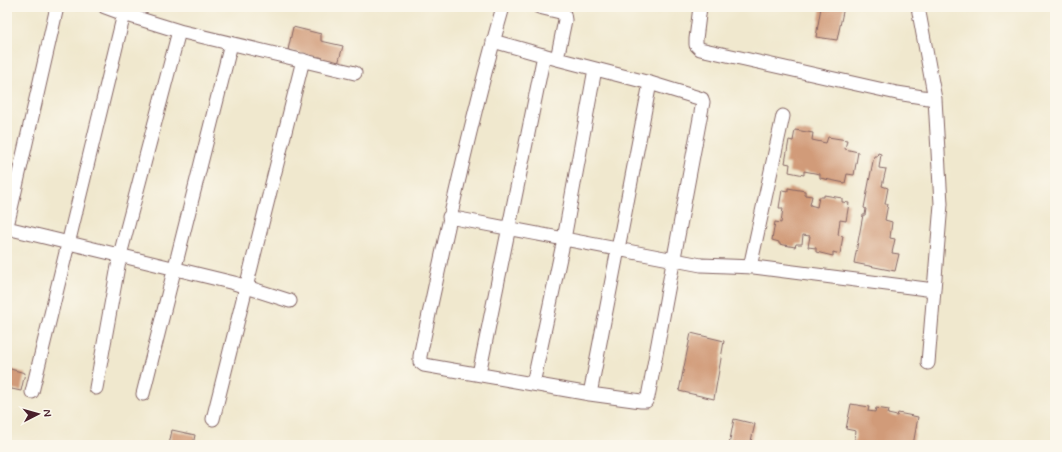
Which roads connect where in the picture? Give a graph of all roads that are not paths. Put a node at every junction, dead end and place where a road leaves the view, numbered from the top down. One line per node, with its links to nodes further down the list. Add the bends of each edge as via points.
1 (56, 7): 20 (street)
2 (105, 7): 7 (street)
3 (503, 7): 9 (street)
4 (539, 7): 12 (street, via 564,14)
5 (700, 7): 17 (street, via 696,40 696,45 700,49 897,94)
6 (918, 7): 17 (street)
7 (124, 14): 8 (street); 23 (street)
8 (179, 31): 10 (street); 25 (street)
9 (493, 41): 11 (street); 19 (street)
10 (232, 44): 13 (street); 28 (street)
11 (544, 55): 12 (street); 21 (street)
12 (557, 59): 14 (street)
13 (303, 60): 15 (street); 29 (street)
14 (595, 69): 16 (street); 22 (street)
15 (355, 73)
16 (650, 83): 24 (street); 26 (street, via 700,97 703,102)
17 (935, 99): 30 (street, via 941,204)
18 (783, 116): 27 (street)
19 (449, 217): 21 (street); 33 (street, via 420,362 424,365)
20 (7, 227): 23 (street)
21 (509, 228): 22 (street); 33 (street)
22 (564, 239): 24 (street); 34 (street)
23 (68, 242): 25 (street); 36 (street)
24 (618, 249): 26 (street); 38 (street)
25 (120, 255): 28 (street); 35 (street)
26 (673, 260): 27 (street, via 707,266); 38 (street, via 646,401)
27 (750, 267): 30 (street)
28 (174, 269): 29 (street); 37 (street)
29 (246, 287): 31 (street); 39 (street)
30 (934, 290): 32 (street)
31 (290, 301)
32 (928, 363)
33 (479, 374): 34 (street)
34 (533, 384): 38 (street)
35 (96, 388)
36 (32, 392)
37 (143, 394)
38 (590, 394)
39 (213, 419)

